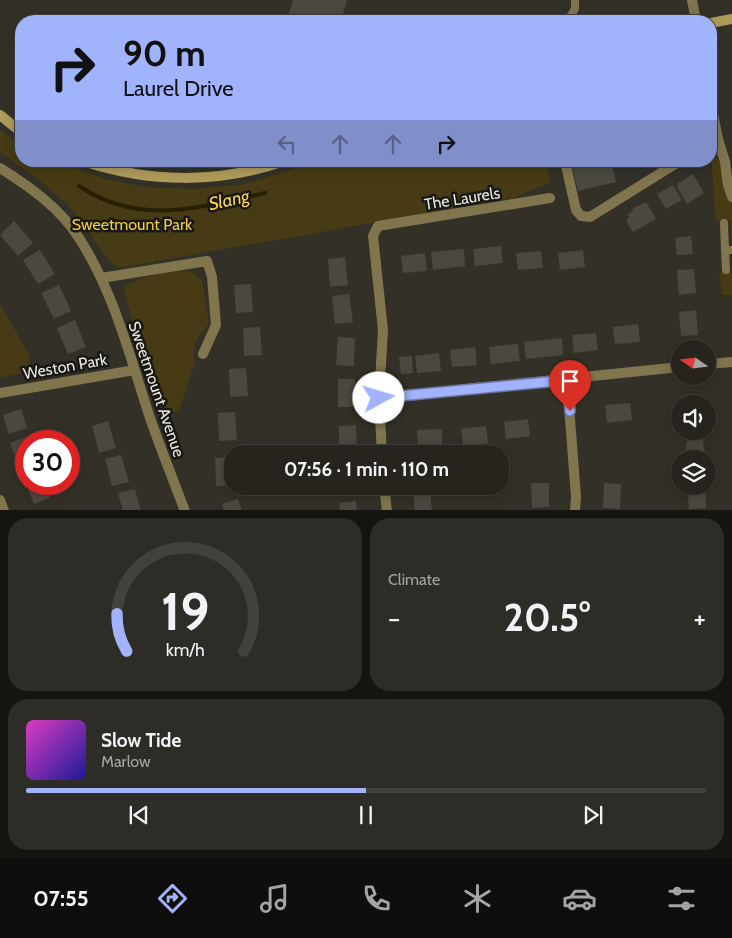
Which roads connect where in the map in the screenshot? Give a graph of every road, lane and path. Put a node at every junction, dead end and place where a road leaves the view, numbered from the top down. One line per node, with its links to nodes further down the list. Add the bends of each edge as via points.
1 (575, 0): 3 (lane, via 576,9)
2 (692, 0): 4 (street)
3 (572, 15)
4 (695, 15)
5 (732, 19): 6 (main road)
6 (717, 22)
7 (0, 115): 8 (main road)
8 (15, 127)
9 (717, 145): 10 (street)
10 (725, 162): 16 (street); 17 (street)
11 (106, 167): 12 (main road, via 128,173 178,178 228,175)
12 (266, 167)
13 (566, 167): 14 (street, via 576,210 581,216 590,217)
14 (670, 167)
15 (0, 168): 22 (street, Sweetmount Avenue, via 51,204 78,237)
16 (732, 172)
17 (732, 197)
18 (550, 198): 30 (street, The Laurels, via 378,226 374,236 384,330)
19 (724, 223): 20 (lane)
20 (729, 250): 21 (lane)
21 (726, 270)
22 (101, 278): 23 (street, via 207,261 212,277 216,325); 27 (street, Sweetmount Avenue)
23 (203, 354)
24 (732, 362): 25 (street)
25 (716, 363)
26 (671, 369): 28 (street)
27 (135, 370): 29 (street, Weston Park); 35 (street, Sweetmount Avenue)
28 (567, 380): 30 (street); 37 (street)
29 (0, 393)
30 (379, 398): 31 (street)
31 (382, 445)
32 (385, 495): 36 (street)
33 (0, 500): 34 (street)
34 (4, 510)
35 (185, 510)
36 (387, 510)
37 (575, 510)

